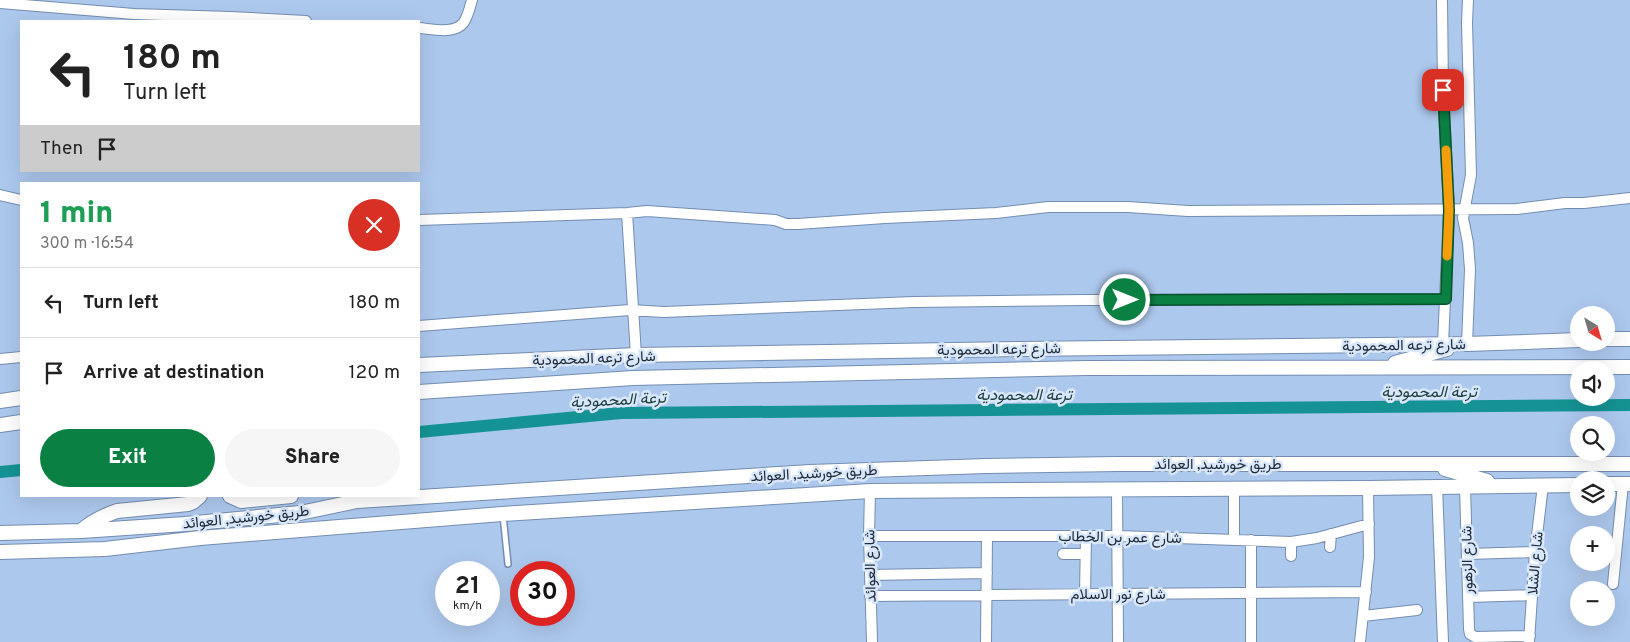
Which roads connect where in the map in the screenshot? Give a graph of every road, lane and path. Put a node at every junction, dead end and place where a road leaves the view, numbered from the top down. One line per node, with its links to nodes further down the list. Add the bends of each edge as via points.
1 (472, 0): 6 (street, via 459,27 449,30)
2 (1442, 0): 11 (street)
3 (1468, 0): 10 (street, via 1470,175)
4 (0, 3): 5 (street, via 134,14)
5 (287, 20)
6 (420, 28)
7 (0, 195): 9 (street)
8 (1630, 198): 10 (street, via 1517,209)
9 (20, 200)
10 (1465, 209): 11 (street); 21 (street, via 1463,218 1470,269)
11 (1449, 210): 12 (street, via 1048,208 798,224 657,212); 14 (street)
12 (627, 213): 13 (street); 15 (street)
13 (420, 220)
14 (1446, 299): 15 (street, via 914,302 664,312); 20 (street)
15 (634, 310): 16 (street); 22 (street)
16 (420, 326)
17 (1615, 339): 18 (main road)
18 (1630, 339)
19 (1570, 340): 21 (main road, شارع ترعه المحمودية)
20 (1443, 344): 21 (main road, شارع ترعه المحمودية); 22 (main road, شارع ترعه المحمودية)
21 (1467, 344): 27 (main road)
22 (636, 356): 25 (main road, شارع ترعه المحمودية)
23 (20, 357): 24 (street)
24 (0, 359)
25 (420, 365)
26 (1630, 367): 27 (main road)
27 (1374, 368): 28 (main road, via 1077,369 652,378)
28 (420, 392)
29 (20, 398): 30 (main road)
30 (0, 401)
31 (20, 422): 32 (main road)
32 (0, 424)
33 (1430, 464): 34 (main road, طريق خورشيد, العوائد); 36 (main road); 45 (main road, طريق خورشيد, العوائد, via 986,466 810,472)
34 (1630, 464)
35 (1626, 484): 73 (street)
36 (1501, 485): 37 (main road, طريق خورشيد, العوائد); 40 (main road, طريق خورشيد, العوائد)
37 (1543, 485): 38 (main road, طريق خورشيد, العوائد); 65 (street, شارع الشلا)
38 (1570, 485)
39 (1436, 486): 40 (main road, طريق خورشيد, العوائد); 41 (main road, طريق خورشيد, العوائد); 90 (street)
40 (1465, 486): 68 (street, شارع الزهور)
41 (1368, 488): 43 (main road, طريق خورشيد, العوائد); 52 (street)
42 (1118, 489): 43 (main road, طريق خورشيد, العوائد); 44 (main road, طريق خورشيد, العوائد); 59 (street)
43 (1234, 489): 60 (street)
44 (870, 490): 51 (main road, طريق خورشيد, العوائد); 56 (street, شارع العوائد)
45 (420, 495)
46 (199, 497): 53 (main road, via 188,504 117,511 98,518)
47 (232, 497): 48 (main road, via 241,501)
48 (281, 497)
49 (387, 497): 50 (main road, طريق خورشيد, العوائد)
50 (353, 499): 53 (main road, طريق خورشيد, العوائد, via 300,513)
51 (502, 514): 64 (main road, طريق خورشيد, العوائد, via 200,538 104,549); 70 (lane)
52 (1369, 524): 55 (street, شارع عمر بن الخطاب); 74 (street)
53 (81, 531): 54 (main road, طريق خورشيد, العوائد)
54 (0, 533)
55 (1331, 534): 62 (street, شارع عمر بن الخطاب); 63 (street)
56 (869, 536): 57 (street, شارع عمر بن الخطاب); 72 (street, شارع العوائد)
57 (987, 536): 58 (street, شارع عمر بن الخطاب); 71 (street)
58 (1086, 536): 59 (street, شارع عمر بن الخطاب); 67 (street)
59 (1118, 536): 60 (street, شارع عمر بن الخطاب); 77 (street)
60 (1234, 540): 61 (street, شارع عمر بن الخطاب)
61 (1251, 540): 62 (street, شارع عمر بن الخطاب); 75 (street)
62 (1291, 542): 69 (street)
63 (1330, 548)
64 (0, 552)
65 (1535, 552): 68 (street); 79 (street, شارع الشلا)
66 (1063, 554): 67 (street)
67 (1086, 554): 76 (street)
68 (1467, 554): 81 (street, شارع الزهور)
69 (1291, 556)
70 (508, 564)
71 (987, 573): 72 (street); 78 (street)
72 (870, 575): 80 (street, شارع العوائد)
73 (1613, 581)
74 (1366, 592): 75 (street, شارع نور الاسلام); 83 (street)
75 (1250, 593): 77 (street, شارع نور الاسلام); 88 (street)
76 (1085, 594): 77 (street, شارع نور الاسلام); 78 (street, شارع نور الاسلام)
77 (1118, 594): 87 (street)
78 (986, 595): 80 (street, شارع نور الاسلام); 86 (street)
79 (1532, 595): 81 (street); 84 (street, شارع الشلا)
80 (870, 596): 85 (street, شارع العوائد)
81 (1468, 597): 84 (street, شارع الزهور, via 1470,634 1475,637)
82 (1417, 610): 83 (street)
83 (1363, 616): 89 (street)
84 (1529, 639)
85 (872, 642)
86 (986, 642)
87 (1118, 642)
88 (1250, 642)
89 (1360, 642)
90 (1443, 642)

